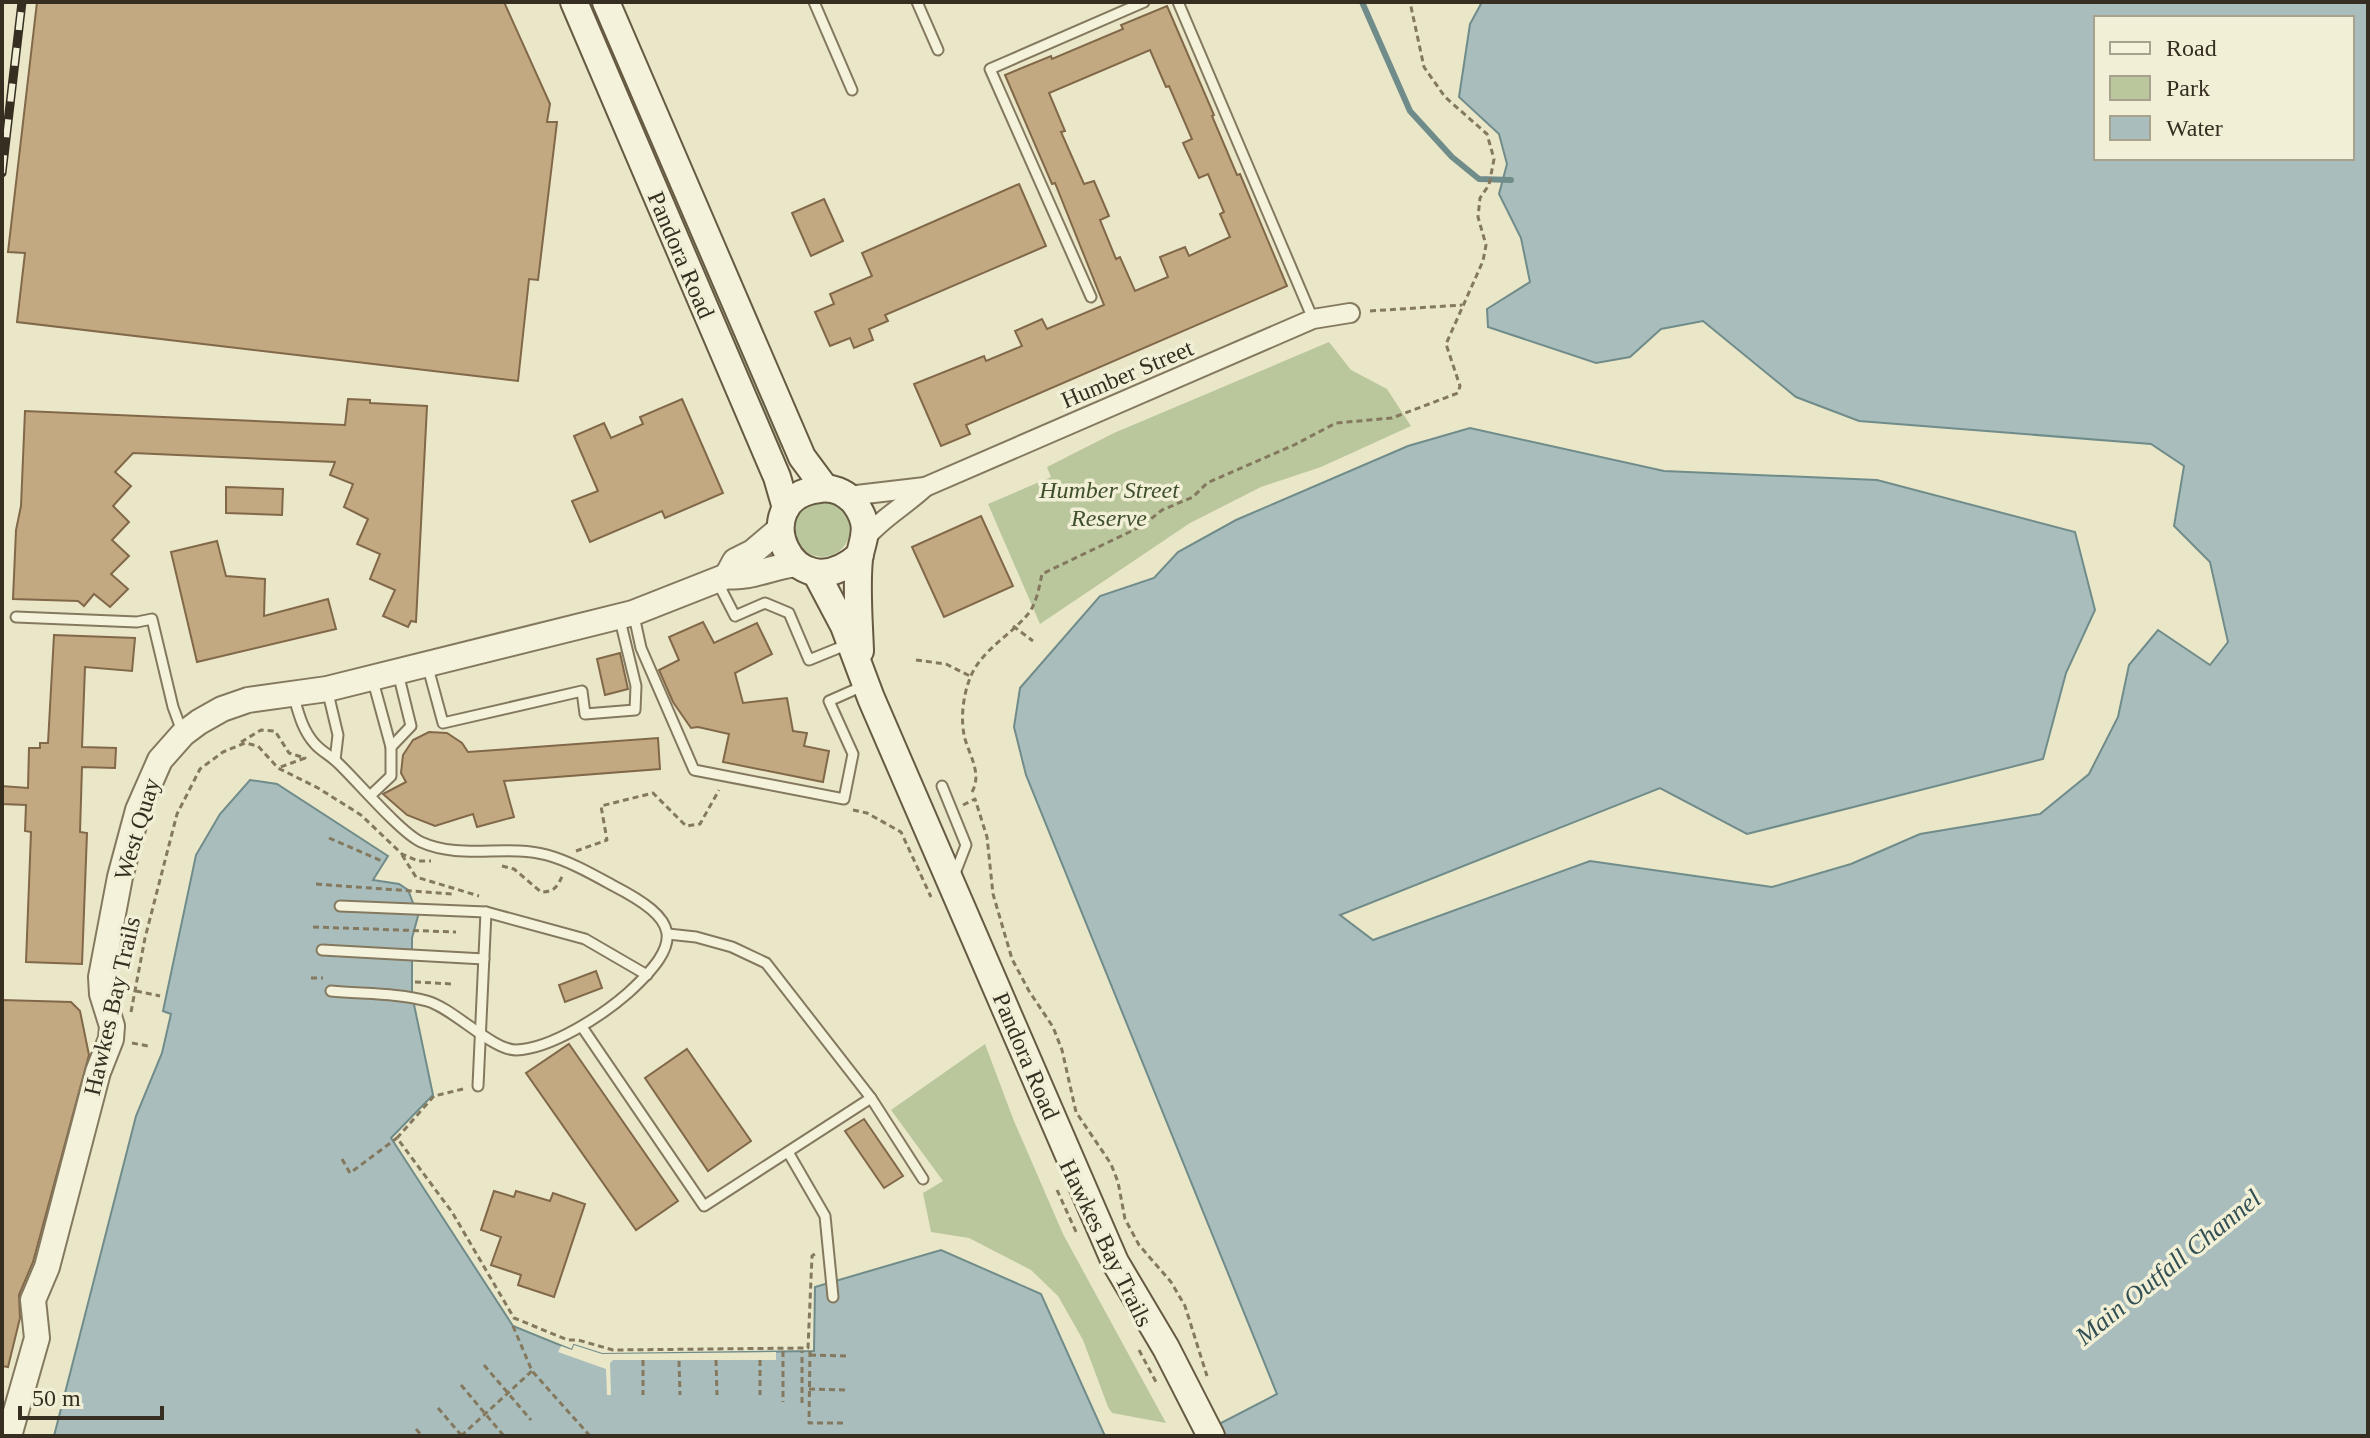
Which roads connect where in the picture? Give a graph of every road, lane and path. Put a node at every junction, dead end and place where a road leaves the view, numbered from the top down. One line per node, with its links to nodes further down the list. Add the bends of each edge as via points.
1 (574, 2): 16 (main road, Pandora Road, via 777,477)
2 (606, 2): 15 (main road, Pandora Road, via 802,457)
3 (814, 2): 9 (lane)
4 (917, 2): 8 (lane)
5 (1144, 2): 10 (lane, via 990,69)
6 (1178, 2): 13 (lane)
7 (1410, 2): 11 (path, via 1419,52 1430,77 1487,134 1494,159 1489,185 1480,198 1483,261)
8 (938, 50)
9 (852, 90)
10 (1091, 297)
11 (1462, 305): 12 (path); 22 (path, via 1446,344 1458,393 1392,418 1336,423 1207,483 1142,526 1042,574 1028,614)
12 (1350, 313): 13 (street, Humber Street)
13 (1313, 319): 14 (street, Humber Street)
14 (925, 487): 15 (street, Humber Street); 17 (street, Humber Street, via 874,528)
15 (837, 492): 16 (main road, via 808,490 796,497); 17 (main road, via 859,509 865,524)
16 (783, 518): 18 (main road, via 782,542 788,555); 19 (street, West Quay)
17 (862, 548): 18 (main road, via 836,571); 26 (main road)
18 (807, 569): 19 (street, West Quay); 26 (main road, Pandora Road, via 835,606)
19 (722, 578): 20 (street, West Quay); 26 (lane, via 735,616 765,603 789,613 809,660)
20 (626, 615): 25 (street, West Quay); 25 (lane, via 635,710 585,714 582,691 443,723); 26 (lane, via 694,770 844,799 853,754 829,701)
21 (16, 617): 32 (lane, via 152,619)
22 (1013, 626): 23 (path); 28 (path)
23 (1033, 641)
24 (916, 660): 28 (path, via 946,664)
25 (427, 664): 27 (street, West Quay)
26 (859, 665): 51 (main road, Pandora Road)
27 (398, 672): 29 (street, West Quay); 34 (lane, via 411,726)
28 (970, 676): 39 (path, via 962,721 976,774)
29 (373, 678): 30 (street, West Quay); 34 (lane)
30 (327, 689): 31 (street, West Quay); 35 (lane, via 338,735)
31 (293, 694): 32 (street, West Quay, via 222,709); 35 (lane, via 314,743)
32 (183, 734): 108 (street, West Quay, via 147,785 120,877 101,977 111,1039 33,1300 37,1338)
33 (238, 744): 36 (path, via 258,746); 36 (path, Hawkes Bay Trails, via 261,730 275,731 289,753 305,758); 61 (path, Hawkes Bay Trails, via 200,769 177,814)
34 (391, 747): 40 (lane, via 391,776)
35 (335, 760): 40 (lane)
36 (278, 768): 44 (path, via 361,815)
37 (942, 786): 51 (lane, via 966,845)
38 (720, 789): 45 (path, via 700,824 686,826 653,793 601,806 607,840)
39 (972, 792)
40 (371, 795): 57 (lane, via 417,840 431,846 546,855 587,872 660,915)
41 (959, 806): 92 (path, via 975,799 1012,959 1053,1027 1076,1112 1111,1164 1125,1219 1185,1306)
42 (843, 809): 51 (path, via 867,813 901,832)
43 (329, 838): 46 (path)
44 (395, 845): 47 (path, via 402,854); 54 (path, via 416,877 487,899)
45 (573, 852)
46 (384, 862)
47 (432, 862)
48 (489, 865): 49 (path, via 514,869 541,892 558,887)
49 (563, 876)
50 (316, 884): 52 (path)
51 (942, 893): 106 (main road, Pandora Road, via 1115,1262)
52 (452, 894)
53 (340, 906): 54 (lane)
54 (486, 912): 59 (lane); 60 (lane, via 585,939)
55 (313, 927): 56 (path)
56 (456, 932)
57 (668, 934): 60 (lane, via 661,958); 70 (lane, via 732,947 766,963)
58 (322, 950): 59 (lane)
59 (484, 959): 66 (lane)
60 (647, 975): 65 (lane)
61 (136, 991): 63 (path); 64 (path, Hawkes Bay Trails)
62 (331, 991): 66 (lane, via 425,1000)
63 (160, 996)
64 (130, 1016)
65 (582, 1027): 66 (lane, via 515,1050); 72 (lane, via 704,1206)
66 (481, 1034): 69 (lane)
67 (124, 1041): 68 (path)
68 (148, 1046)
69 (478, 1086): 71 (path, via 434,1096)
70 (871, 1098): 72 (lane); 74 (lane)
71 (397, 1138): 73 (path, via 350,1173); 77 (path, via 452,1212 514,1318 568,1340 613,1350 808,1348 812,1256)
72 (788, 1152): 77 (lane, via 825,1216)
73 (342, 1159)
74 (923, 1179)
75 (1056, 1187): 76 (path, Hawkes Bay Trails)
76 (1081, 1242)
77 (829, 1245): 78 (lane)
78 (833, 1297)
79 (513, 1326): 89 (path)
80 (1136, 1345): 90 (path, Hawkes Bay Trails)
81 (783, 1351): 100 (path)
82 (802, 1351): 101 (path)
83 (846, 1356): 93 (path, via 809,1353)
84 (643, 1360): 96 (path)
85 (716, 1360): 98 (path)
86 (760, 1360): 99 (path)
87 (679, 1361): 97 (path)
88 (484, 1365): 95 (path)
89 (532, 1371): 95 (path); 112 (path)
90 (1157, 1384)
91 (461, 1385): 103 (path)
92 (1210, 1385)
93 (809, 1389): 94 (path); 105 (path, via 809,1423)
94 (845, 1390)
95 (508, 1393): 103 (path); 104 (path)
96 (643, 1395)
97 (680, 1395)
98 (717, 1395)
99 (760, 1395)
100 (783, 1402)
101 (802, 1403)
102 (438, 1408): 110 (path)
103 (485, 1414): 110 (path); 111 (path)
104 (531, 1420)
105 (846, 1423)
106 (1207, 1428)
107 (416, 1429): 109 (path)
108 (9, 1436)
109 (422, 1436)
110 (462, 1436)
111 (504, 1436)
112 (590, 1436)

